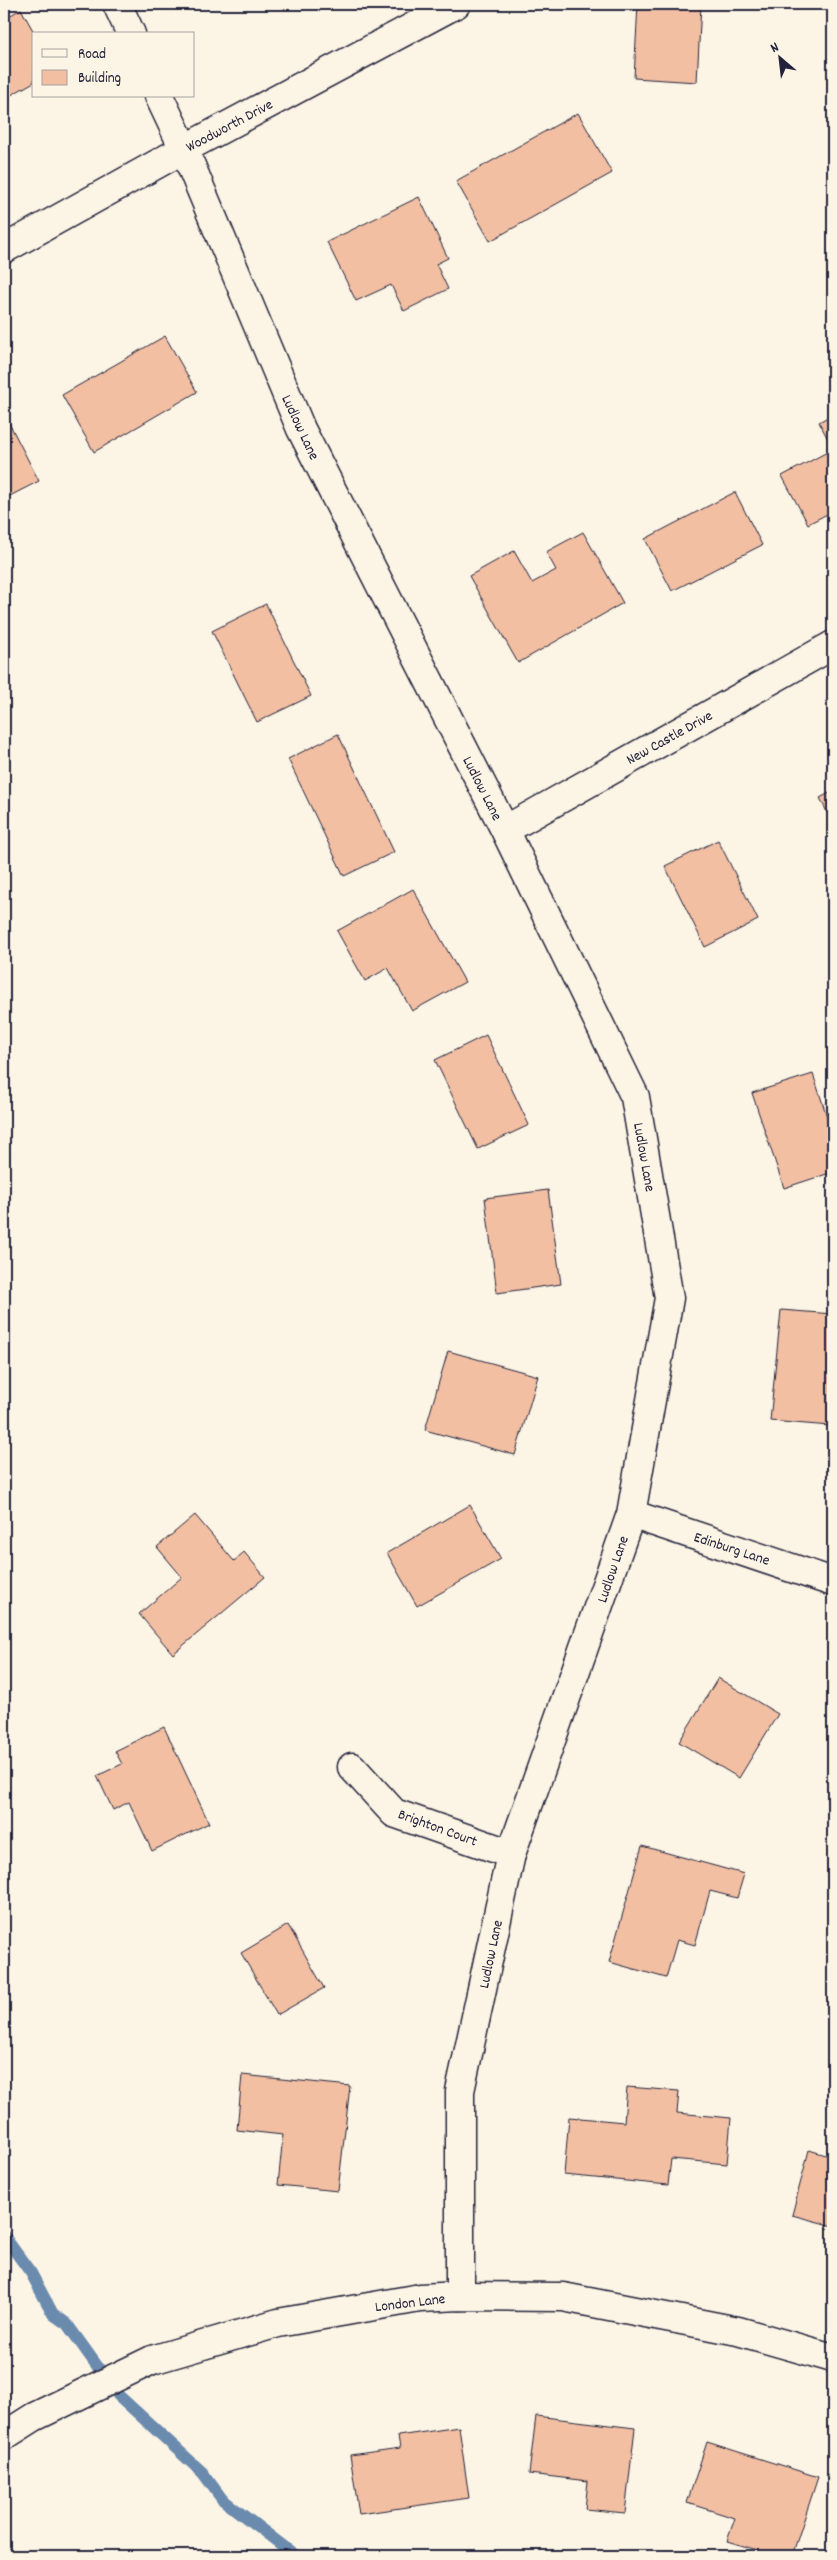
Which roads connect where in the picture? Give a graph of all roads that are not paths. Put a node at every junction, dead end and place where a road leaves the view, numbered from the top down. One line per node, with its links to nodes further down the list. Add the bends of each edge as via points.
1 (117, 4): 3 (street)
2 (456, 4): 5 (street, Woodworth Drive)
3 (129, 32)
4 (160, 98): 5 (street, Ludlow Lane)
5 (184, 149): 6 (street, Woodworth Drive); 8 (street, Ludlow Lane, via 301,429)
6 (4, 250)
7 (833, 645): 8 (street, New Castle Drive)
8 (505, 830): 9 (street, Ludlow Lane, via 635,1097 669,1298)
9 (631, 1514): 10 (street, Edinburg Lane); 12 (street, Ludlow Lane)
10 (833, 1582)
11 (352, 1767): 12 (street, Brighton Court, via 394,1812)
12 (511, 1854): 13 (street, Ludlow Lane, via 460,2090)
13 (460, 2296): 14 (street, London Lane, via 563,2297 738,2331); 15 (street, London Lane, via 420,2298 278,2323 152,2360 34,2417)
14 (833, 2358)
15 (4, 2436)

